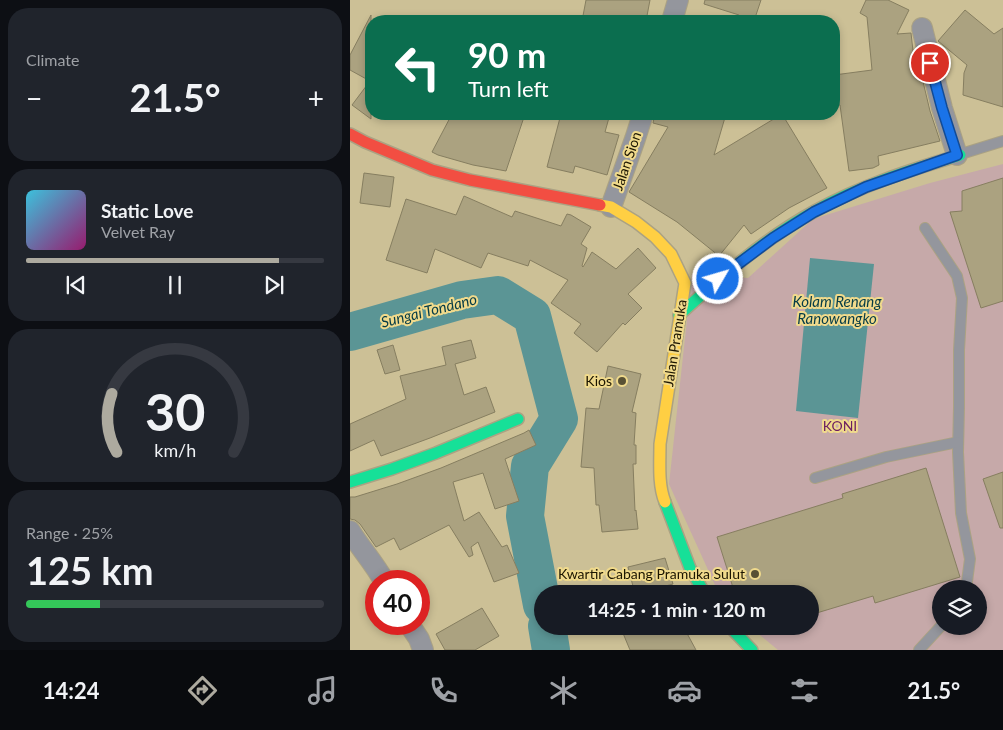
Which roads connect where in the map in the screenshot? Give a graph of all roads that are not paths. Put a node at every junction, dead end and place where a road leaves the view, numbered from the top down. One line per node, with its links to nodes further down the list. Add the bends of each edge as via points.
1 (678, 0): 2 (street)
2 (674, 15)
3 (922, 28): 7 (street, via 942,108)
4 (641, 120): 8 (street, Jalan Sion)
5 (350, 134): 8 (street, Jalan Pramuka, via 432,170)
6 (1003, 141): 7 (lane)
7 (958, 155): 10 (street, via 866,187 814,212 718,279)
8 (611, 207): 10 (street, Jalan Pramuka, via 642,227 671,254 685,283)
9 (926, 228): 12 (lane, via 957,276 962,298)
10 (680, 315): 18 (street, Jalan Pramuka, via 660,444 660,469 662,494 690,568)
11 (518, 419): 14 (street, via 436,453)
12 (958, 442): 13 (lane, via 886,457); 17 (lane, via 961,513 970,559)
13 (815, 478)
14 (350, 482)
15 (350, 532): 16 (street)
16 (378, 570)
17 (967, 580)
18 (700, 585)
19 (416, 635): 22 (street)
20 (737, 635): 23 (street)
21 (933, 635): 24 (lane)
22 (423, 650)
23 (752, 650)
24 (919, 650)

